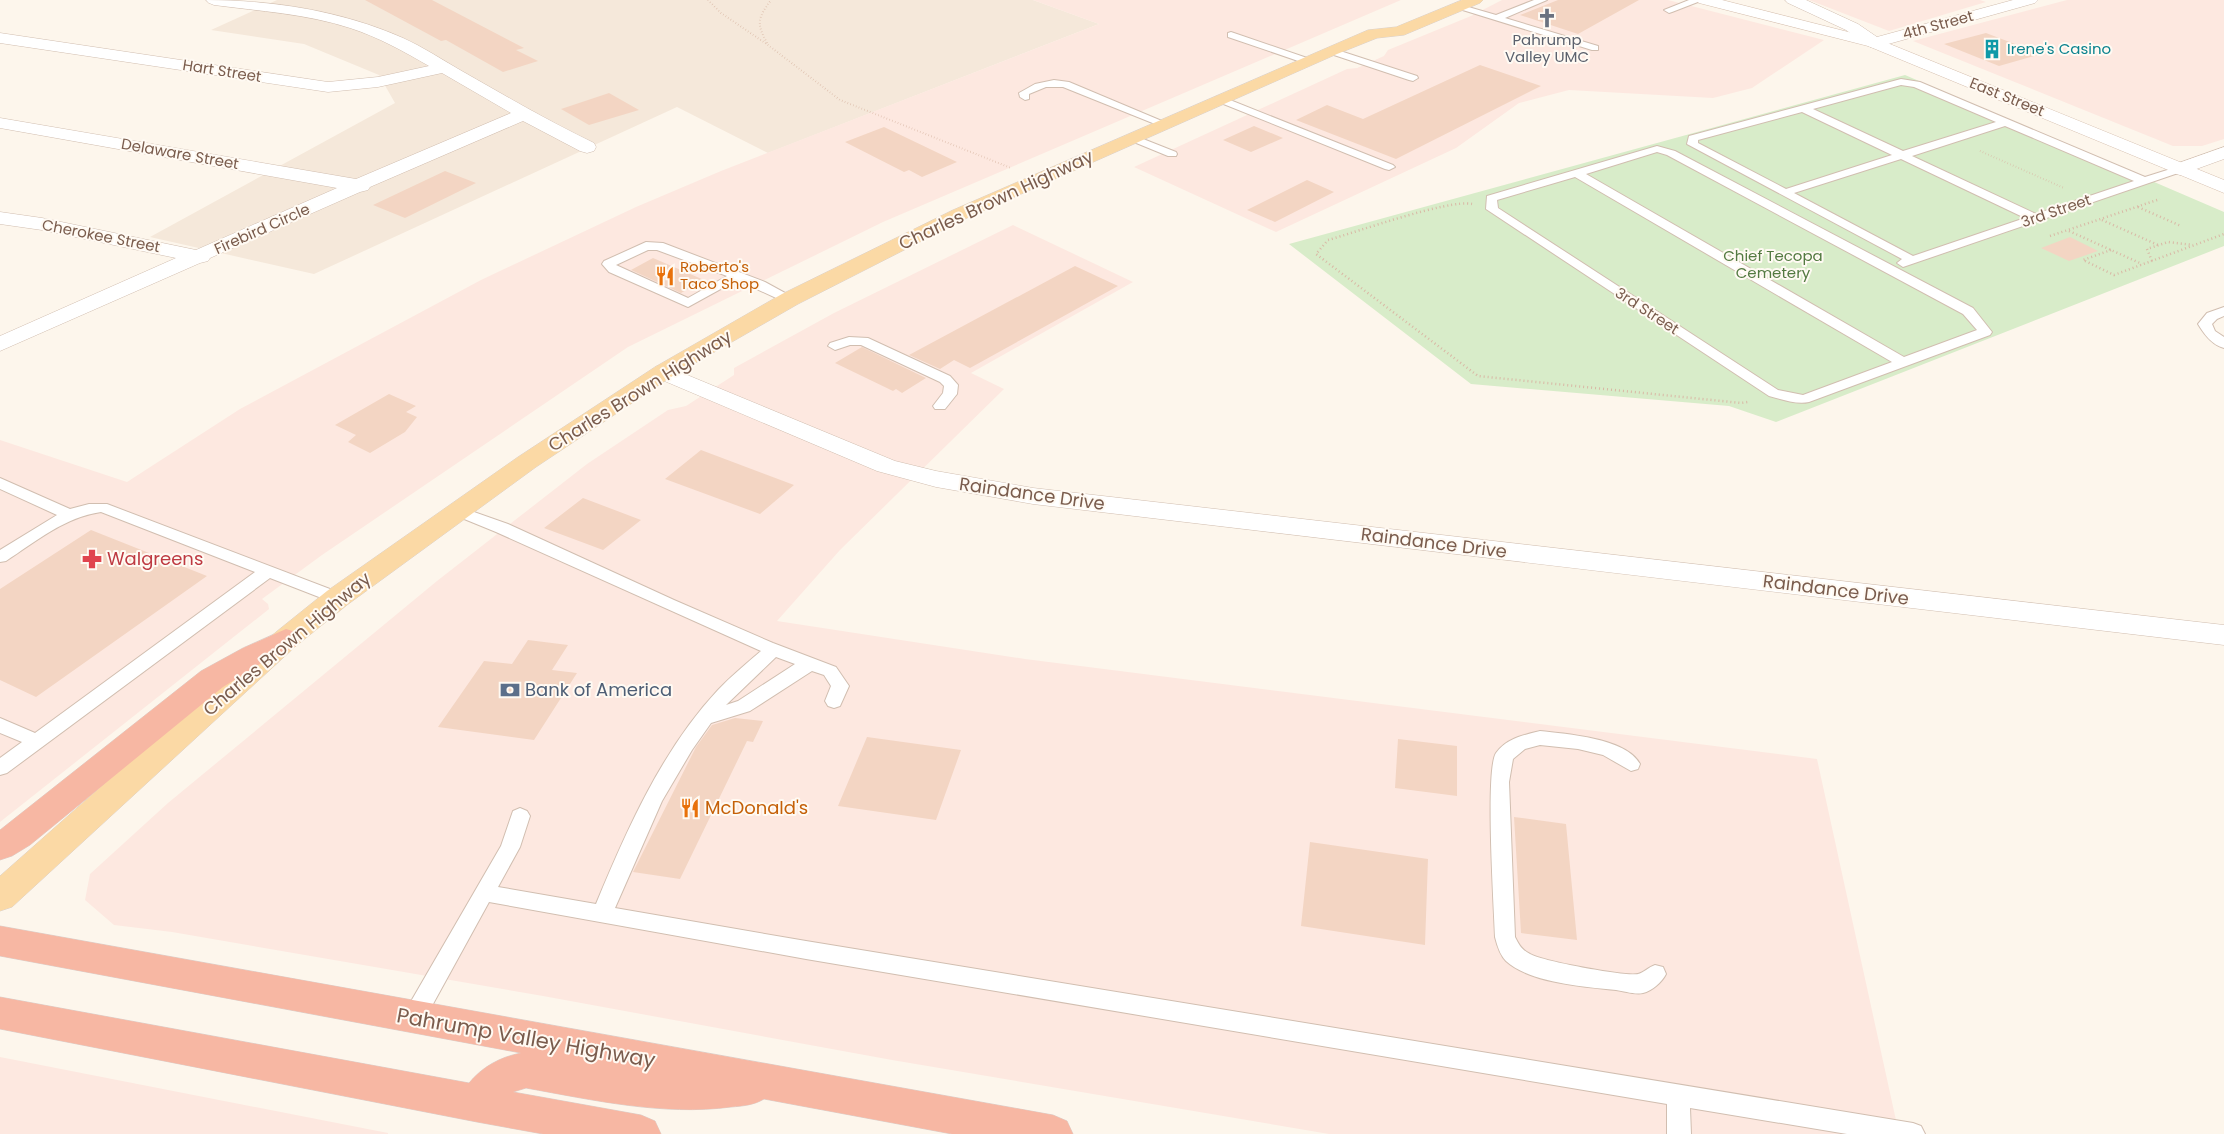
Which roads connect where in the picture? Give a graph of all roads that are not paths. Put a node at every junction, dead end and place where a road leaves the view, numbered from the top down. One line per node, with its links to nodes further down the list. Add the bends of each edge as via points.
1 (214, 0): 19 (street, via 327,17 356,25 398,42)
2 (1475, 0): 9 (main road, Charles Brown Highway)
3 (1542, 0): 11 (lane)
4 (1698, 0): 10 (lane)
5 (1704, 0): 15 (street)
6 (1793, 0): 15 (street, East Street, via 1852,27)
7 (2030, 0): 15 (street, 4th Street)
8 (1425, 4): 12 (main road, Charles Brown Highway, via 1378,25)
9 (1458, 7): 11 (lane); 12 (main road, Charles Brown Highway, via 1398,32)
10 (1669, 10)
11 (1496, 18): 16 (lane)
12 (1374, 34): 17 (main road, Charles Brown Highway)
13 (1231, 35): 18 (lane)
14 (0, 38): 19 (street, Hart Street, via 328,87 378,82)
15 (1874, 42): 34 (street, East Street)
16 (1595, 48)
17 (1331, 51): 18 (main road, Charles Brown Highway); 20 (lane)
18 (1307, 61): 22 (main road, Charles Brown Highway)
19 (443, 68): 24 (street)
20 (1413, 78)
21 (1025, 97): 27 (lane, via 1024,93 1036,87 1065,84)
22 (1220, 100): 27 (main road, Charles Brown Highway); 33 (lane)
23 (1802, 108): 25 (lane, via 1901,82 1916,84); 32 (lane); 39 (lane, via 1693,138 1692,144)
24 (525, 114): 29 (street); 37 (street, Firebird Circle)
25 (2006, 122): 32 (lane); 36 (lane)
26 (0, 123): 37 (street, Delaware Street)
27 (1164, 124): 28 (main road, Charles Brown Highway)
28 (1133, 138): 30 (lane); 46 (main road, Charles Brown Highway, via 960,214)
29 (587, 147)
30 (1172, 154)
31 (2224, 154): 34 (street, 3rd Street)
32 (1902, 155): 39 (lane); 40 (lane)
33 (1389, 167)
34 (2180, 168): 36 (lane, 3rd Street); 38 (street, East Street)
35 (1577, 173): 44 (lane, 3rd Street, via 1657,150 1671,153); 51 (lane); 51 (lane, 3rd Street, via 1491,198 1492,209 1774,393 1804,399)
36 (2144, 181): 40 (lane, 3rd Street)
37 (361, 186): 42 (street, Firebird Circle)
38 (2224, 187)
39 (1784, 193): 43 (lane)
40 (2037, 217): 43 (lane, 3rd Street)
41 (0, 218): 42 (street, Cherokee Street)
42 (201, 256): 48 (street, Firebird Circle)
43 (1912, 260): 44 (lane, 3rd Street)
44 (1888, 268): 51 (lane, 3rd Street, via 1968,310 1985,332)
45 (736, 276): 45 (lane, via 659,246 646,246 608,264 688,303); 46 (lane)
46 (790, 299): 52 (main road, Charles Brown Highway)
47 (2224, 311): 49 (lane, via 2212,316 2205,324 2210,333)
48 (0, 344)
49 (2224, 344)
50 (835, 346): 53 (lane, via 863,341 945,379 951,385 950,394)
51 (1903, 362)
52 (663, 372): 55 (main road, Charles Brown Highway); 60 (street, Raindance Drive, via 886,466 936,479 1033,496)
53 (940, 406)
54 (0, 483): 56 (lane)
55 (457, 511): 59 (main road, Charles Brown Highway); 62 (lane, via 502,528)
56 (70, 514): 57 (lane); 58 (lane, via 102,507)
57 (0, 557)
58 (267, 572): 59 (lane); 67 (lane)
59 (337, 598): 61 (main road, Charles Brown Highway)
60 (2224, 635)
61 (286, 639): 71 (highway, via 212,680); 73 (main road, Charles Brown Highway)
62 (773, 650): 63 (lane); 65 (lane, via 724,695)
63 (809, 664): 64 (lane, via 830,671 840,686); 65 (lane, via 744,706)
64 (834, 701)
65 (706, 718): 74 (lane, via 669,772 620,869)
66 (0, 725): 67 (lane)
67 (37, 740): 69 (lane)
68 (1631, 764): 76 (lane, via 1608,749 1540,738 1519,743 1504,756 1500,782 1505,937 1512,954 1529,965 1641,984)
69 (0, 768)
70 (520, 816): 72 (lane, via 510,847)
71 (0, 848)
72 (484, 893): 74 (lane); 78 (lane)
73 (0, 897)
74 (602, 914): 80 (lane)
75 (0, 941): 78 (highway, Pahrump Valley Highway)
76 (1655, 974)
77 (0, 1013): 81 (highway)
78 (414, 1017): 79 (highway, Pahrump Valley Highway)
79 (773, 1083): 81 (highway, via 732,1090 658,1092 526,1070 499,1078); 83 (highway, Pahrump Valley Highway)
80 (1678, 1094): 84 (lane); 85 (lane)
81 (477, 1104): 82 (highway)
82 (641, 1134)
83 (1053, 1134)
84 (1679, 1134)
85 (1914, 1134)

